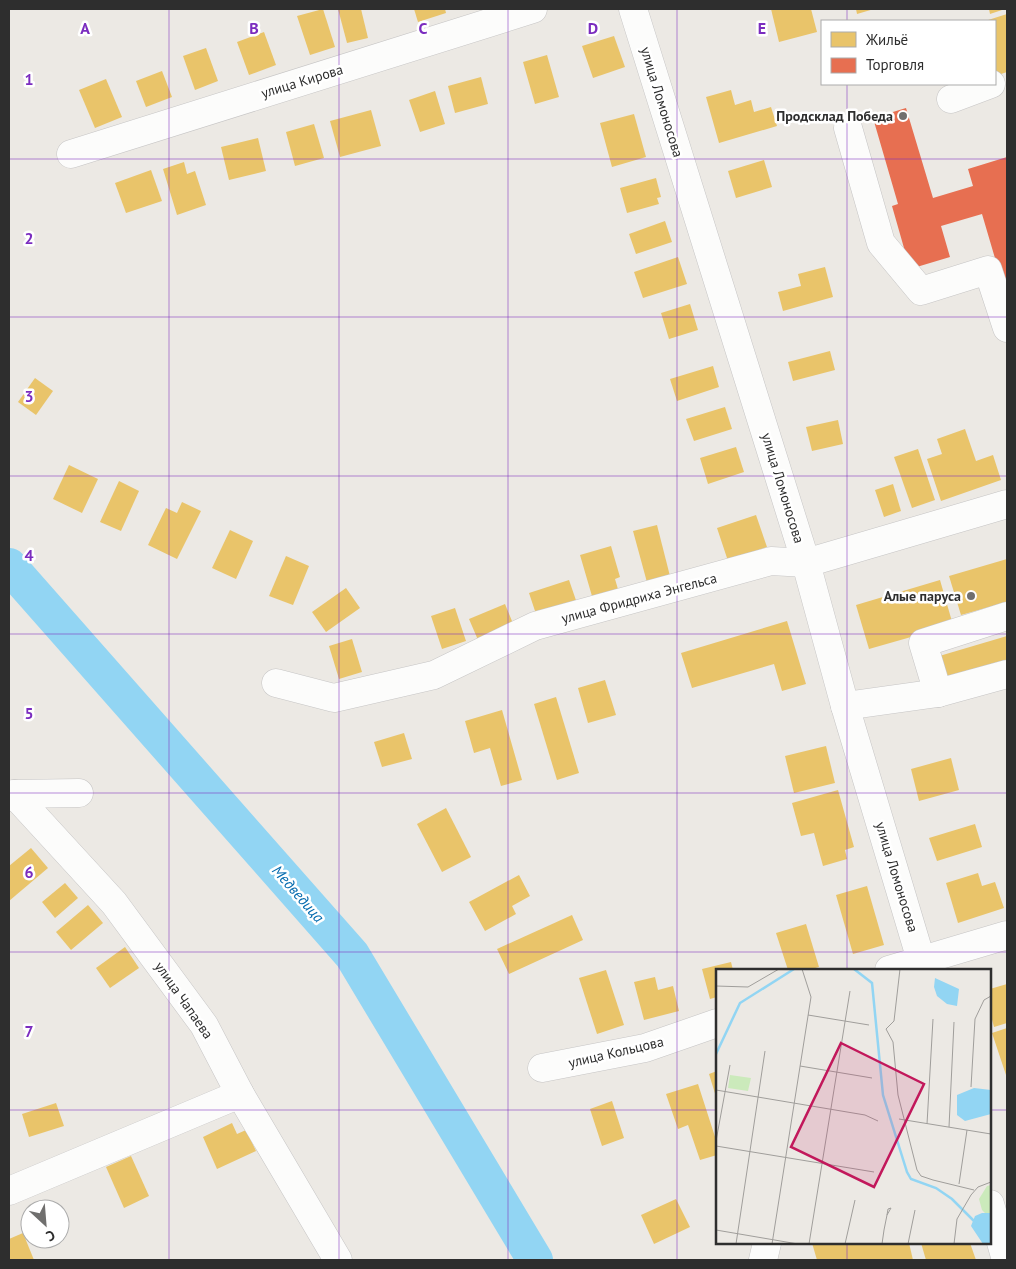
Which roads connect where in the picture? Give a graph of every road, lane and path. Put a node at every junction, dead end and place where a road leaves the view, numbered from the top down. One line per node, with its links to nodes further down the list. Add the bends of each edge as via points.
1 (533, 9): 6 (street, улица Кирова)
2 (633, 9): 9 (street, улица Ломоносова)
3 (988, 85): 4 (street)
4 (951, 98)
5 (848, 128): 7 (street, via 881,243 921,291 988,270)
6 (71, 154)
7 (1007, 328)
8 (1007, 504): 9 (street, улица Фридриха Энгельса)
9 (806, 563): 12 (street, улица Фридриха Энгельса, via 771,561 535,626 434,674 334,698); 14 (street, улица Ломоносова)
10 (1007, 616): 13 (street, via 923,642)
11 (1007, 674): 13 (street)
12 (276, 683)
13 (938, 693): 14 (street)
14 (845, 706): 18 (street, улица Ломоносова)
15 (79, 794): 16 (street)
16 (10, 795): 22 (street, улица Чапаева, via 114,903 204,1025)
17 (1007, 935): 18 (street)
18 (923, 965): 19 (street)
19 (896, 969)
20 (716, 1023): 21 (street, улица Кольцова, via 645,1048)
21 (542, 1068)
22 (240, 1094): 23 (street); 26 (street, улица Чапаева)
23 (9, 1191)
24 (991, 1208): 28 (street)
25 (767, 1244): 27 (street)
26 (338, 1260)
27 (763, 1260)
28 (1006, 1260)

